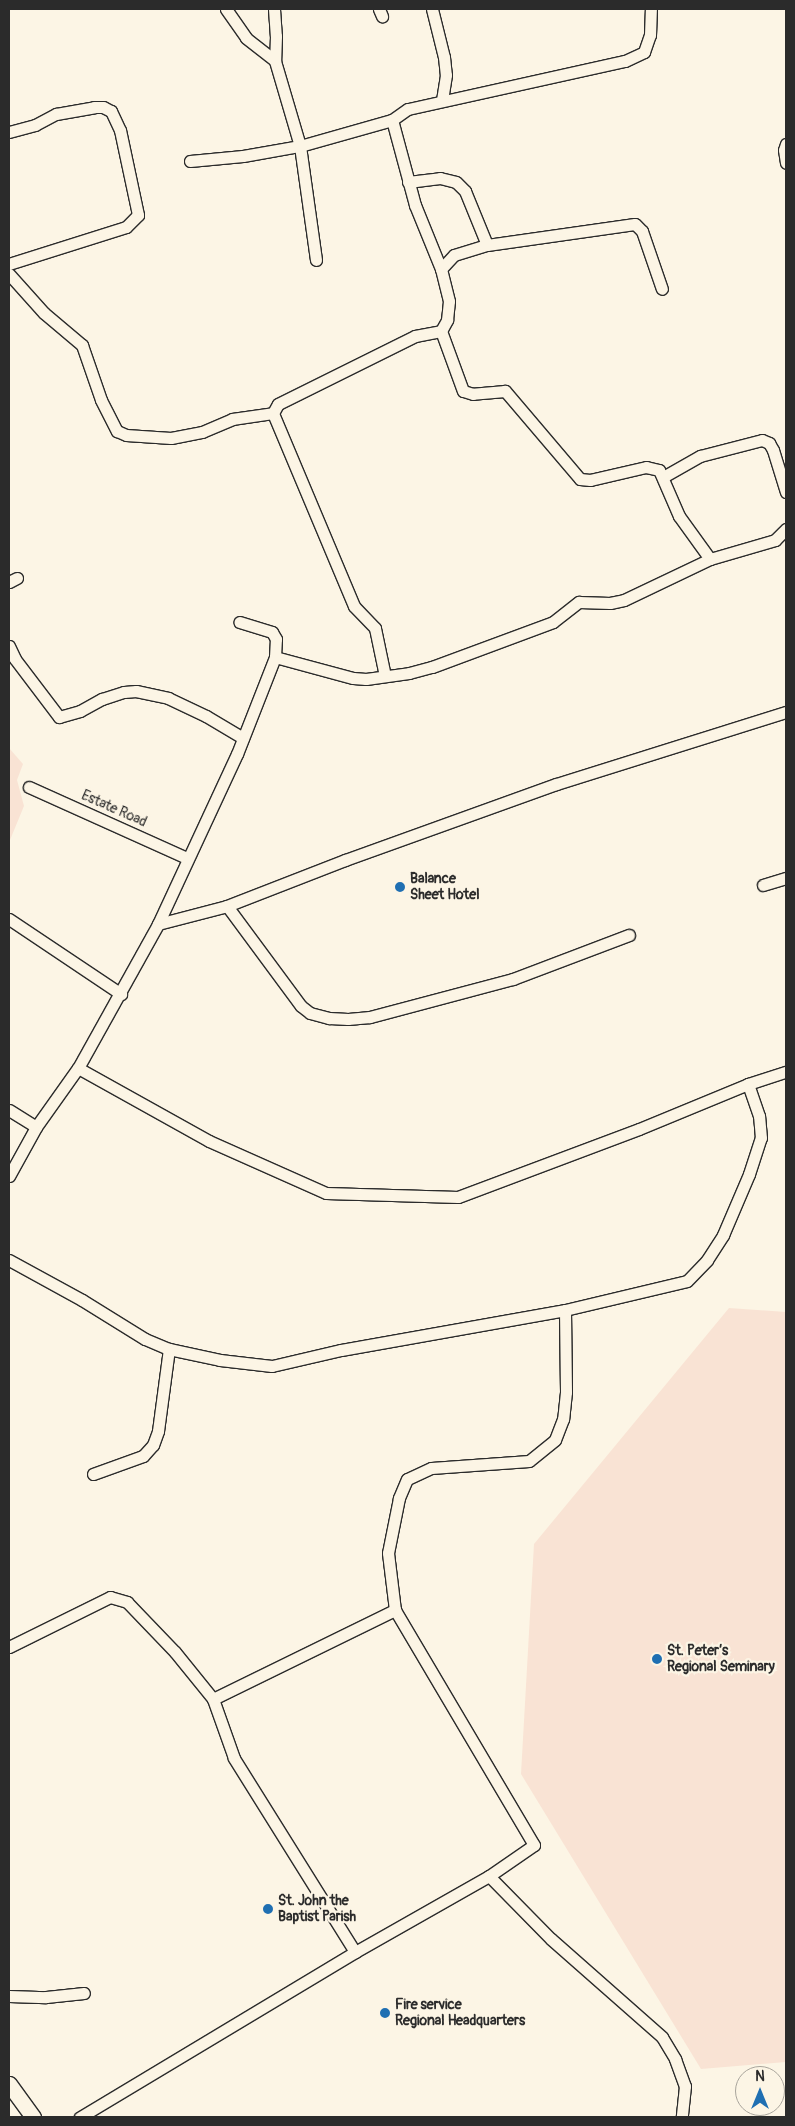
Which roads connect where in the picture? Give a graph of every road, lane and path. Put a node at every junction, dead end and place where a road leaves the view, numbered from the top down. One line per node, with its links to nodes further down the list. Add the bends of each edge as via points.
1 (226, 9): 5 (street, via 246,38)
2 (274, 9): 5 (street)
3 (432, 9): 6 (street, via 446,75)
4 (650, 9): 6 (street, via 650,35 644,52 638,55 624,61)
5 (275, 61): 10 (street)
6 (442, 101): 7 (street, via 408,109)
7 (392, 120): 10 (street); 13 (street)
8 (9, 132): 16 (street, via 35,125 56,114 94,107 111,111 120,130 138,215 126,227)
9 (786, 144): 12 (street)
10 (300, 146): 11 (street); 15 (street)
11 (190, 161)
12 (786, 163)
13 (408, 182): 14 (street, via 440,178 456,182 464,191); 17 (street)
14 (487, 245): 17 (street, via 454,255); 19 (street, via 635,224 642,230)
15 (316, 260)
16 (9, 264)
17 (441, 269): 20 (street, via 449,314)
18 (9, 274): 21 (street, via 44,313 82,345 101,400 117,431 126,435 170,438 202,432 232,419)
19 (662, 289)
20 (440, 331): 21 (street, via 415,336 278,404); 22 (street, via 463,391 473,394 505,391 580,479 590,480 646,467 659,470)
21 (273, 413): 29 (street, via 354,606 375,628)
22 (663, 477): 23 (street, via 700,456 762,440 773,450); 25 (street, via 679,516)
23 (786, 492)
24 (786, 529): 25 (street, via 775,540)
25 (710, 559): 29 (street, via 624,600 579,602 553,622 432,668)
26 (239, 622): 28 (street, via 274,634)
27 (9, 646): 31 (street, via 15,659 59,717 80,711 102,699 136,691 168,698)
28 (275, 657): 29 (street, via 353,678); 31 (street)
29 (385, 676)
30 (786, 712): 36 (street, via 556,784)
31 (243, 738): 33 (street)
32 (29, 787): 33 (street, Estate Road)
33 (187, 858): 38 (street)
34 (786, 878): 35 (street)
35 (763, 885)
36 (227, 906): 38 (street); 39 (street, via 301,1006 328,1018 370,1017 514,978)
37 (9, 919): 40 (street)
38 (158, 924): 40 (street)
39 (629, 935)
40 (121, 994): 41 (street)
41 (78, 1068): 43 (street, via 209,1141 326,1193 458,1197); 45 (street)
42 (786, 1072): 43 (street)
43 (748, 1084): 48 (street, via 759,1116 761,1138 723,1235 707,1260 687,1281)
44 (9, 1110): 45 (street)
45 (36, 1127): 46 (street)
46 (9, 1176)
47 (9, 1260): 49 (street, via 145,1339)
48 (565, 1310): 49 (street, via 341,1350 272,1366); 51 (street, via 566,1392 563,1419 555,1440 529,1461 431,1468 407,1479 398,1498 389,1545)
49 (168, 1349): 50 (street, via 158,1431 153,1445 143,1456)
50 (93, 1474)
51 (395, 1610): 53 (street); 54 (street, via 534,1845)
52 (9, 1647): 53 (street, via 110,1597 127,1602 175,1652)
53 (213, 1699): 55 (street, via 234,1758)
54 (489, 1876): 55 (street); 61 (street, via 551,1939 662,2037 685,2086)
55 (355, 1952): 60 (street)
56 (84, 1993): 57 (street)
57 (9, 1996)
58 (9, 2084): 59 (main road)
59 (33, 2117)
60 (80, 2117)
61 (682, 2117)

